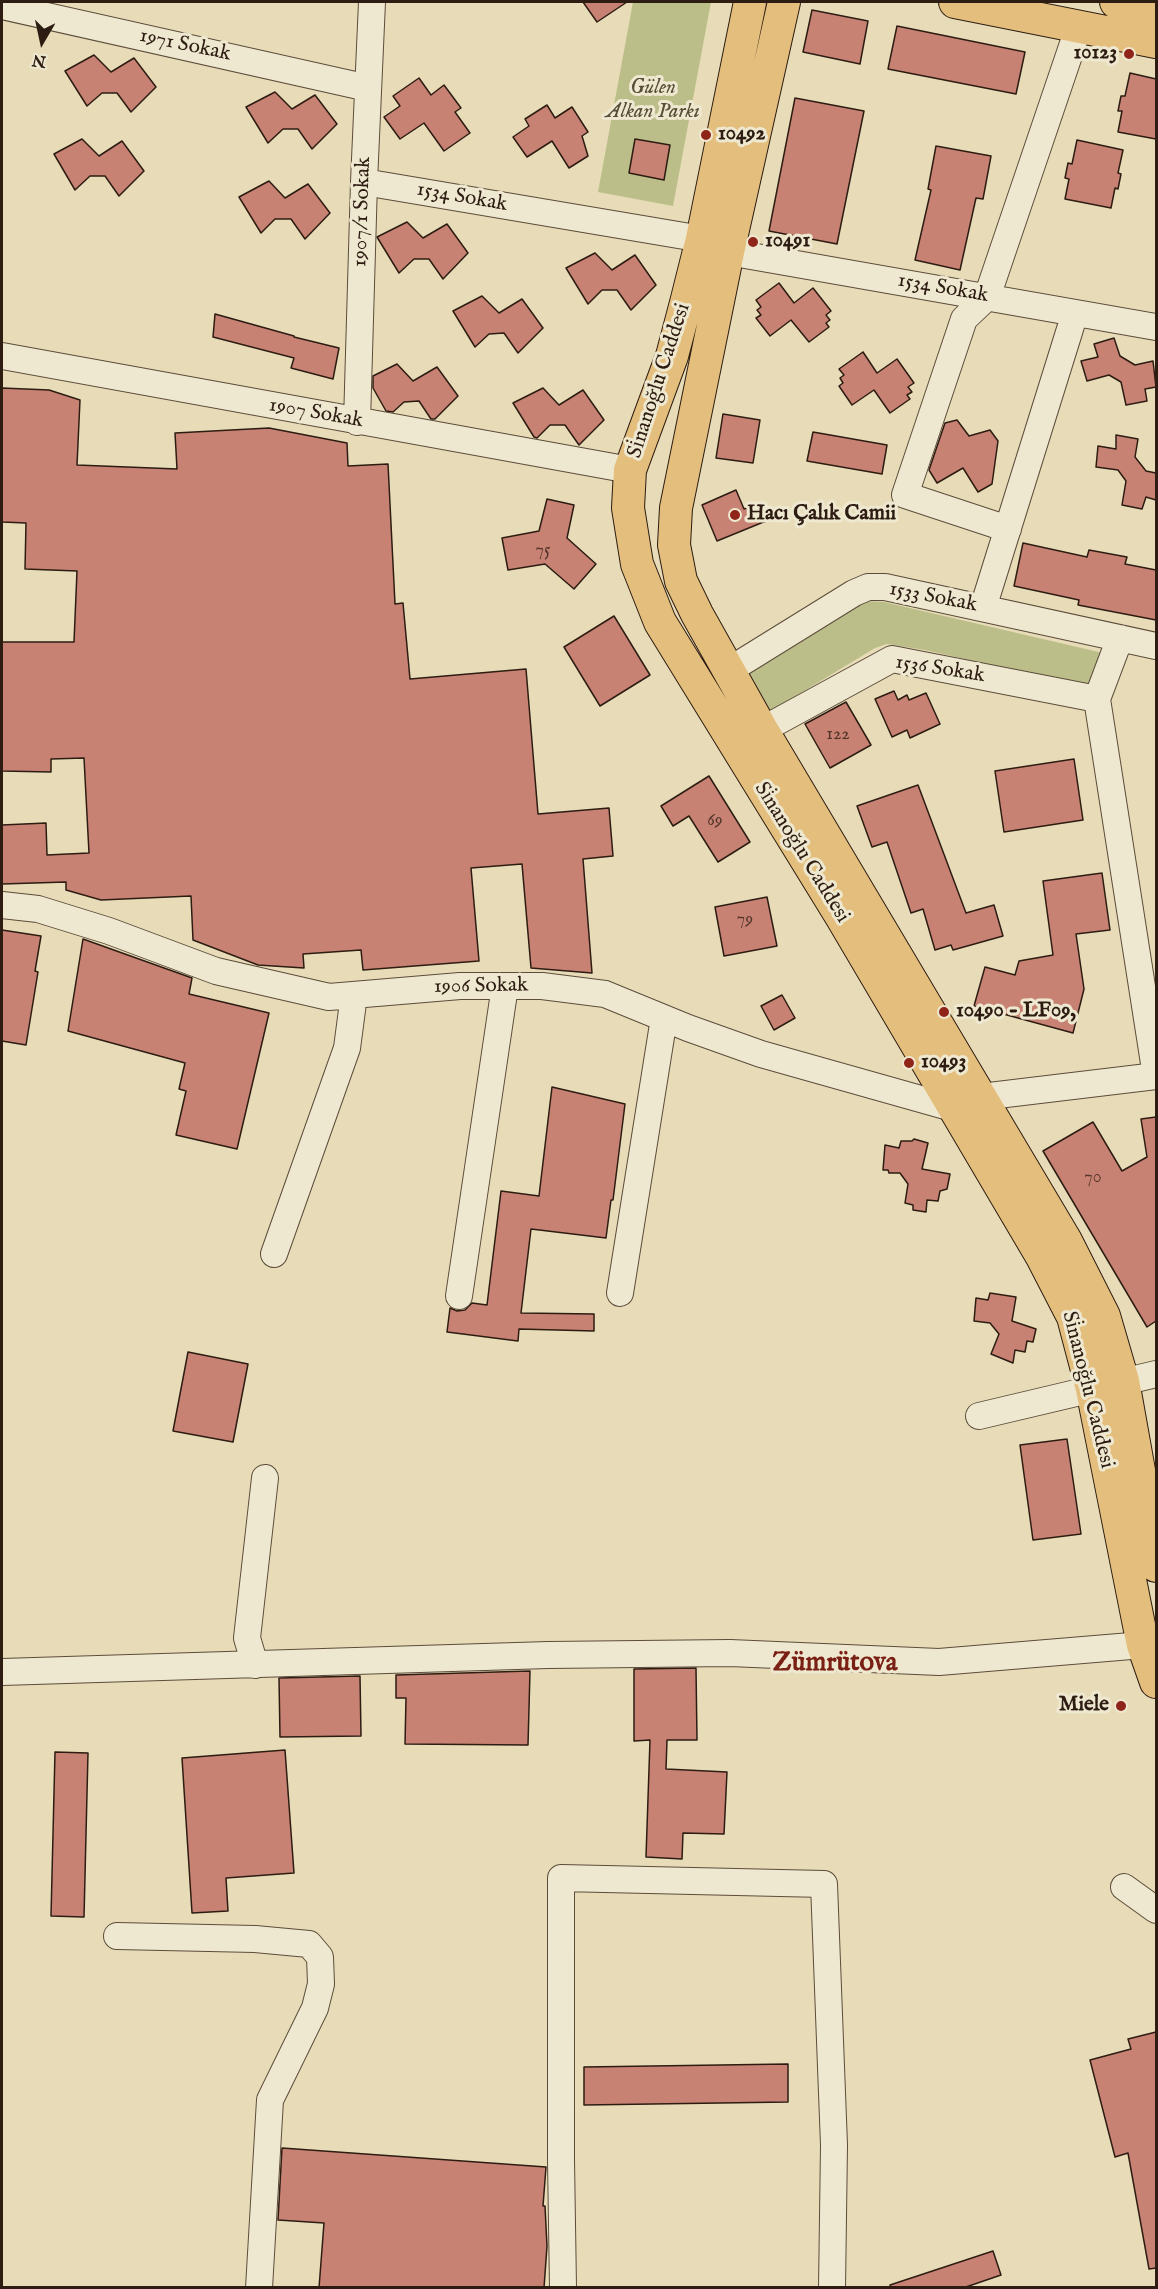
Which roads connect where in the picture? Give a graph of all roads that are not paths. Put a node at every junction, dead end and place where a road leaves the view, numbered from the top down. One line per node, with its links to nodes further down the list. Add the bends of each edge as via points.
1 (372, 2): 11 (street, 1907/1 Sokak)
2 (750, 2): 13 (main road, Si̇nanoğlu Caddesi)
3 (784, 2): 13 (main road, Si̇nanoğlu Caddesi)
4 (955, 2): 9 (main road)
5 (1116, 2): 7 (main road)
6 (2, 6): 8 (street, 1971 Sokak)
7 (1156, 9)
8 (54, 10): 11 (street, 1971 Sokak)
9 (1079, 26): 10 (main road); 14 (street)
10 (1156, 42)
11 (368, 88): 12 (street, 1907/1 Sokak)
12 (364, 182): 13 (street, 1534 Sokak); 18 (street, 1907/1 Sokak)
13 (715, 245): 14 (street, 1534 Sokak); 19 (main road, Si̇nanoğlu Caddesi); 24 (main road, Si̇nanoğlu Caddesi, via 674,544 681,580)
14 (987, 297): 15 (street, 1534 Sokak); 20 (street, via 964,319 905,495)
15 (1075, 313): 16 (street, 1534 Sokak); 20 (street)
16 (1156, 327)
17 (2, 356): 18 (street, 1907 Sokak)
18 (357, 422): 19 (street, 1907 Sokak)
19 (630, 470): 32 (main road, Si̇nanoğlu Caddesi, via 628,508 637,564 660,622 841,916)
20 (1008, 529): 21 (street)
21 (983, 608): 22 (street, 1533 Sokak); 24 (street, 1533 Sokak, via 885,587 868,587)
22 (1120, 638): 23 (street, 1533 Sokak); 25 (street)
23 (1156, 646)
24 (728, 671): 26 (main road, Si̇nanoğlu Caddesi)
25 (1097, 699): 26 (street, 1536 Sokak, via 892,659); 31 (street)
26 (762, 730): 32 (main road, Si̇nanoğlu Caddesi)
27 (2, 905): 29 (street, 1906 Sokak, via 38,909 216,971 329,997)
28 (505, 986): 29 (street, 1906 Sokak); 30 (street, 1906 Sokak, via 605,994); 35 (street)
29 (354, 995): 33 (street, via 347,1048)
30 (664, 1018): 32 (street, 1906 Sokak, via 761,1054); 34 (street)
31 (1156, 1076): 32 (street)
32 (968, 1103): 37 (main road, Si̇nanoğlu Caddesi, via 1066,1241 1104,1316); 38 (main road, Si̇nanoğlu Caddesi, via 1073,1317)
33 (274, 1254)
34 (620, 1293)
35 (459, 1296)
36 (1156, 1374): 37 (street)
37 (1124, 1381): 38 (street); 41 (main road, Si̇nanoğlu Caddesi)
38 (1092, 1389): 39 (street); 42 (main road, Si̇nanoğlu Caddesi)
39 (980, 1416)
40 (264, 1478): 43 (street, via 248,1638)
41 (1156, 1566)
42 (1143, 1645): 43 (street, via 939,1662 730,1653); 45 (main road, Si̇nanoğlu Caddesi)
43 (255, 1665): 44 (street)
44 (2, 1672)
45 (1156, 1682)
46 (1124, 1887): 47 (street)
47 (1156, 1910)
48 (117, 1936): 49 (street, via 309,1944 320,1957 321,1984 315,2008 270,2100)
49 (259, 2288)
50 (563, 2288): 51 (street, via 561,1878 824,1884 834,2145)
51 (832, 2288)

